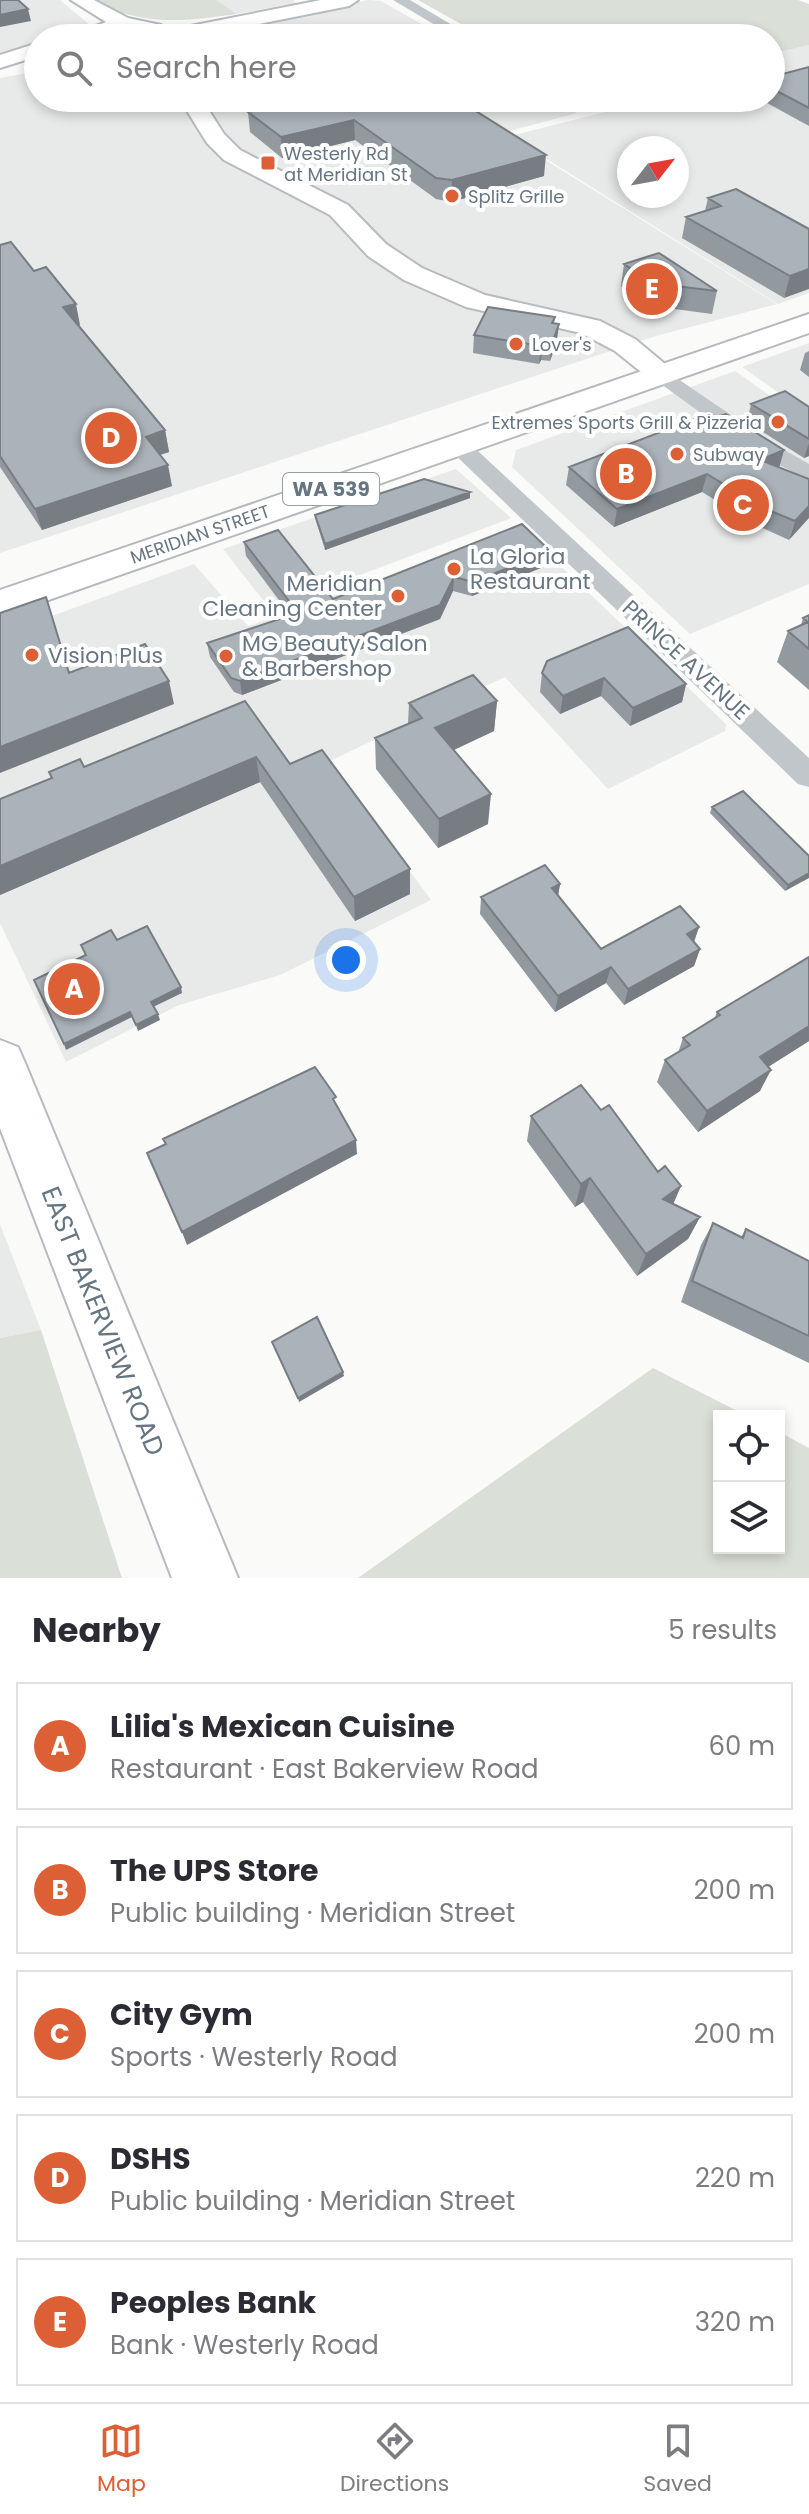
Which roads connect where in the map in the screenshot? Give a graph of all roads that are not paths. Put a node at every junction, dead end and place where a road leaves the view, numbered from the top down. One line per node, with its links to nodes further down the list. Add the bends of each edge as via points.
1 (71, 0): 7 (street, via 96,16)
2 (80, 0): 8 (street)
3 (349, 0): 5 (street)
4 (400, 0): 11 (street)
5 (310, 3): 6 (street)
6 (230, 22): 9 (street); 10 (street)
7 (94, 24)
8 (131, 24)
9 (165, 24)
10 (221, 24)
11 (442, 24)
12 (24, 54): 13 (street)
13 (0, 62)
14 (24, 62): 15 (street)
15 (0, 68)
16 (199, 112): 18 (street, via 232,155 339,210 377,250 413,274 476,301 590,327)
17 (809, 319): 18 (highway, MERIDIAN STREET / WA 539)
18 (656, 369): 19 (highway, MERIDIAN STREET / WA 539); 20 (highway, MERIDIAN STREET / WA 539); 21 (street, via 764,448)
19 (523, 407): 20 (highway); 22 (highway, MERIDIAN STREET / WA 539)
20 (458, 445): 23 (highway, MERIDIAN STREET / WA 539); 24 (street, PRINCE AVENUE)
21 (809, 473)
22 (0, 586)
23 (0, 604)
24 (809, 776)
25 (0, 1063): 26 (street, EAST BAKERVIEW ROAD)
26 (205, 1578)

